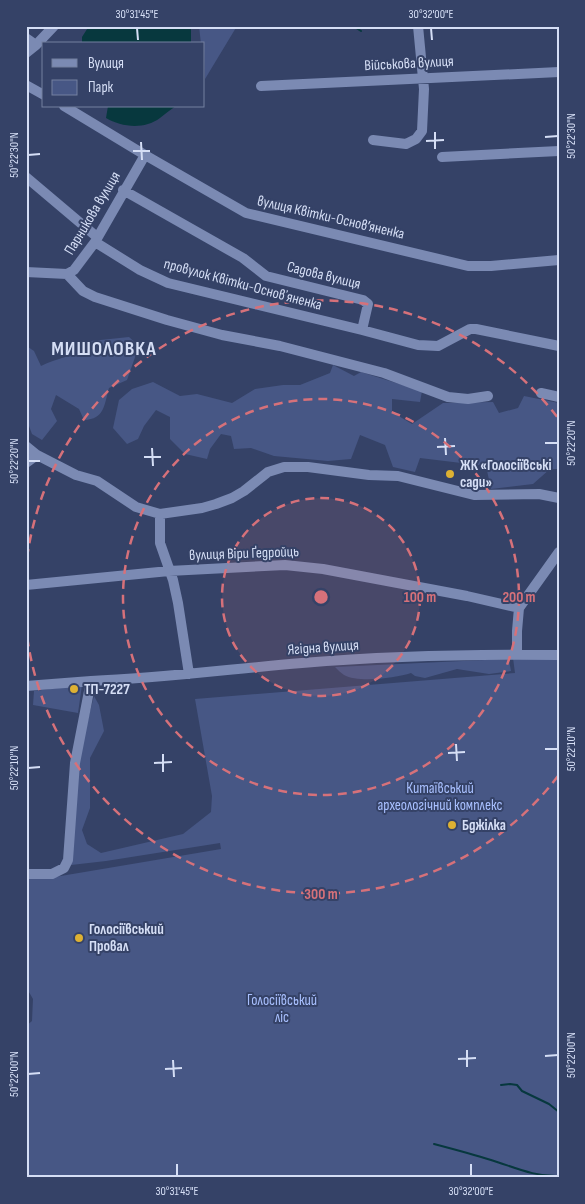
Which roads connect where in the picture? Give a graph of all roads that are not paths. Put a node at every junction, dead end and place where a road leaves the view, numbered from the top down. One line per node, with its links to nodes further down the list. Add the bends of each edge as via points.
1 (54, 26): 4 (street)
2 (418, 26): 7 (street)
3 (26, 38): 4 (street)
4 (36, 46): 5 (street)
5 (26, 53)
6 (559, 72): 7 (street, Військова вулиця)
7 (422, 77): 9 (street, Військова вулиця); 12 (street, via 424,107 420,135 406,144)
8 (26, 85): 10 (street)
9 (261, 86)
10 (42, 94)
11 (67, 108): 14 (street, вулиця Квітки-Основ’яненка)
12 (373, 140)
13 (559, 152): 15 (street)
14 (144, 155): 17 (street, Парникова вулиця); 19 (street, вулиця Квітки-Основ’яненка, via 246,213 468,266)
15 (442, 157)
16 (26, 177): 18 (street)
17 (124, 190): 18 (street, Парникова вулиця); 22 (street, Садова вулиця, via 243,258 266,276 364,300 368,304)
18 (96, 240): 21 (street, Парникова вулиця, via 74,270); 22 (street, провулок Квітки-Основʼяненка, via 140,270 168,283)
19 (559, 260)
20 (26, 272): 21 (street, Парникова вулиця)
21 (67, 274): 25 (street, via 83,291 95,297 167,320 384,373 448,396 468,399)
22 (362, 330): 23 (street, via 438,346 476,328)
23 (559, 346)
24 (542, 393): 26 (street)
25 (488, 396)
26 (559, 397)
27 (26, 446): 28 (street)
28 (37, 455): 29 (street); 31 (street, via 76,475 97,481 136,507)
29 (26, 463)
30 (559, 498): 31 (street, via 539,494 474,495 398,476 284,467 268,472 232,498 202,508)
31 (160, 514): 33 (street, via 160,543)
32 (559, 552): 35 (street)
33 (169, 571): 34 (street, вулиця Віри Ґедройць); 35 (street, вулиця Віри Ґедройць, via 306,566); 38 (street, via 178,603)
34 (26, 585)
35 (519, 608): 36 (street)
36 (517, 654): 37 (street, Ягідна вулиця); 38 (street, Ягідна вулиця, via 345,660)
37 (559, 655)
38 (189, 674): 39 (street, Ягідна вулиця)
39 (90, 681): 40 (street, Ягідна вулиця); 41 (street, via 75,763 68,860 64,868 52,874)
40 (26, 686)
41 (26, 874)

